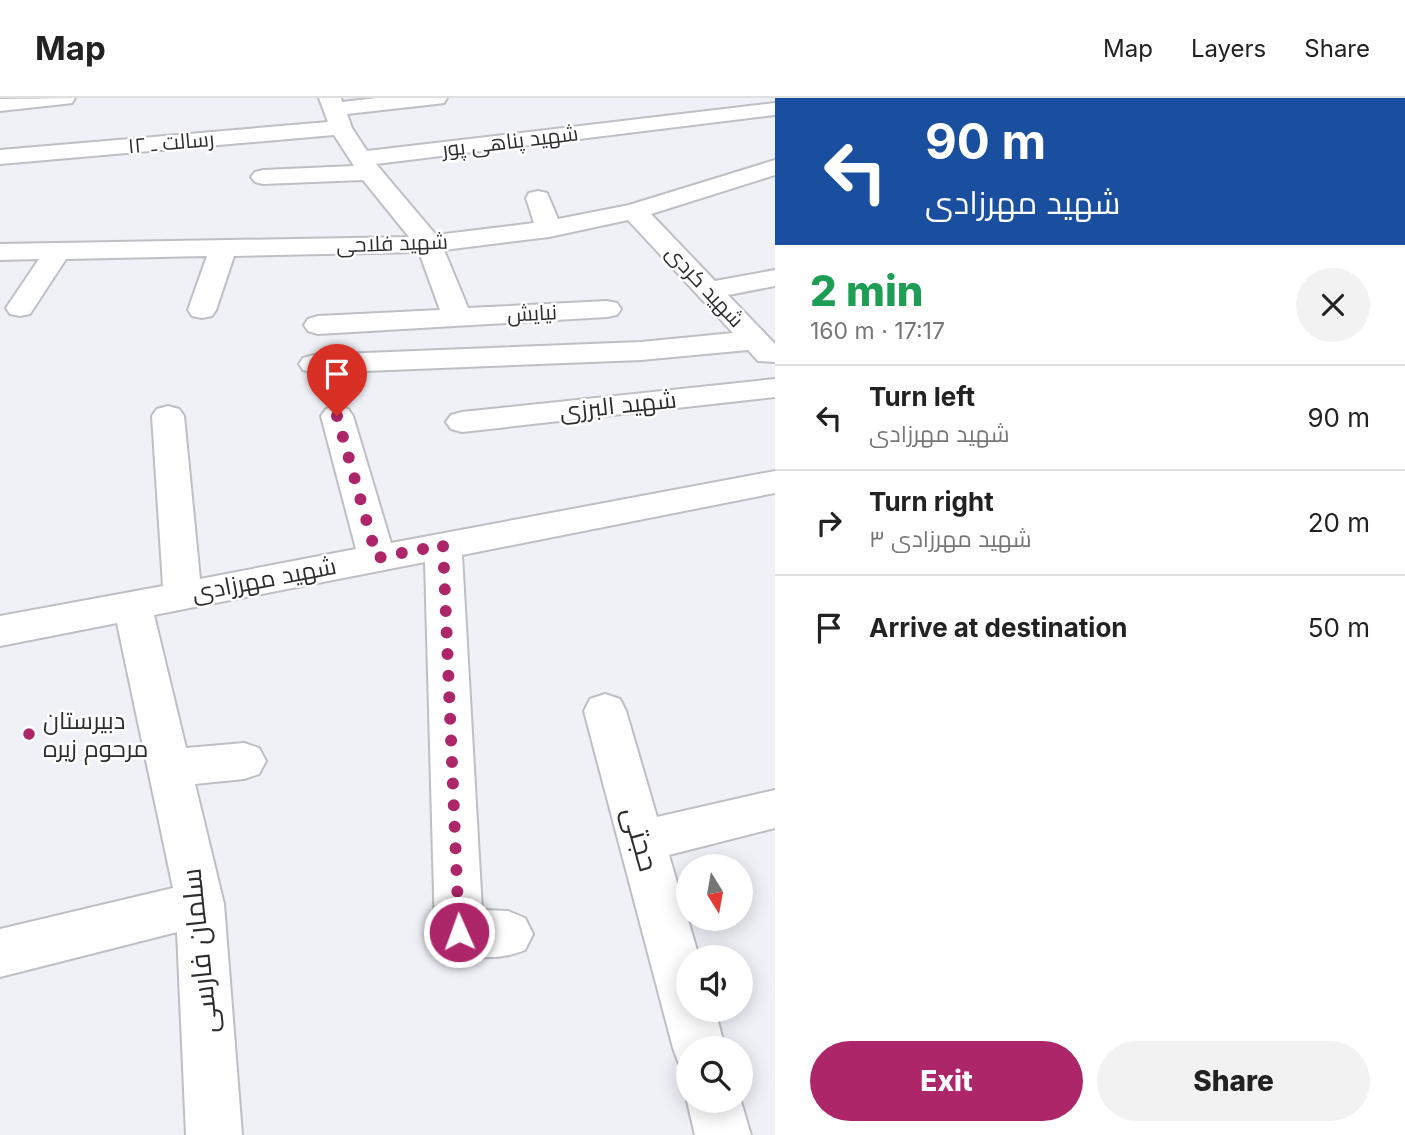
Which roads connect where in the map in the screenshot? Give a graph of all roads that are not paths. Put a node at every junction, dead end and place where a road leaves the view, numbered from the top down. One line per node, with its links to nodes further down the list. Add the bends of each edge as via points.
1 (64, 98): 3 (street)
2 (436, 98): 5 (street, رسالت ـ ۱۲)
3 (0, 105)
4 (775, 109): 7 (street, شهید پناهی پور)
5 (335, 112): 6 (street, رسالت ـ ۱۲); 7 (street)
6 (0, 157)
7 (365, 166): 9 (street, شهید پناهی پور); 14 (street)
8 (772, 170): 11 (street, شهید فلاحی)
9 (263, 177)
10 (538, 198): 13 (street)
11 (635, 211): 13 (street, شهید فلاحی); 19 (street, شهید کردی)
12 (43, 222): 17 (street)
13 (549, 229): 14 (street, شهید فلاحی)
14 (429, 244): 15 (street, شهید فلاحی); 23 (street)
15 (223, 248): 17 (street, شهید فلاحی); 22 (street)
16 (0, 252): 17 (street, شهید فلاحی)
17 (44, 252): 20 (street)
18 (775, 278): 19 (street)
19 (710, 290): 25 (street, شهید کردی)
20 (20, 308)
21 (607, 309): 23 (street, نیایش)
22 (202, 310)
23 (457, 316): 24 (street, نیایش)
24 (318, 325)
25 (765, 351): 26 (street, via 641,351)
26 (314, 364)
27 (775, 388): 30 (street, شهید البرزی)
28 (168, 416): 34 (street)
29 (337, 416): 33 (street)
30 (462, 422)
31 (775, 482): 32 (street, شهید مهرزادی)
32 (443, 545): 33 (street, شهید مهرزادی); 43 (street, via 459,932)
33 (377, 558): 34 (street, شهید مهرزادی)
34 (183, 595): 35 (street, شهید مهرزادی)
35 (133, 606): 36 (street, شهید مهرزادی); 39 (street, سلمان فارسی)
36 (0, 631)
37 (605, 711): 41 (street, حجتی)
38 (244, 761): 39 (street)
39 (168, 768): 42 (street, سلمان فارسی)
40 (775, 808): 41 (street)
41 (642, 841): 45 (street, حجتی)
42 (200, 904): 44 (street); 47 (street, سلمان فارسی)
43 (508, 934)
44 (0, 953)
45 (676, 964)
46 (717, 1113): 48 (street)
47 (214, 1135)
48 (723, 1135)

